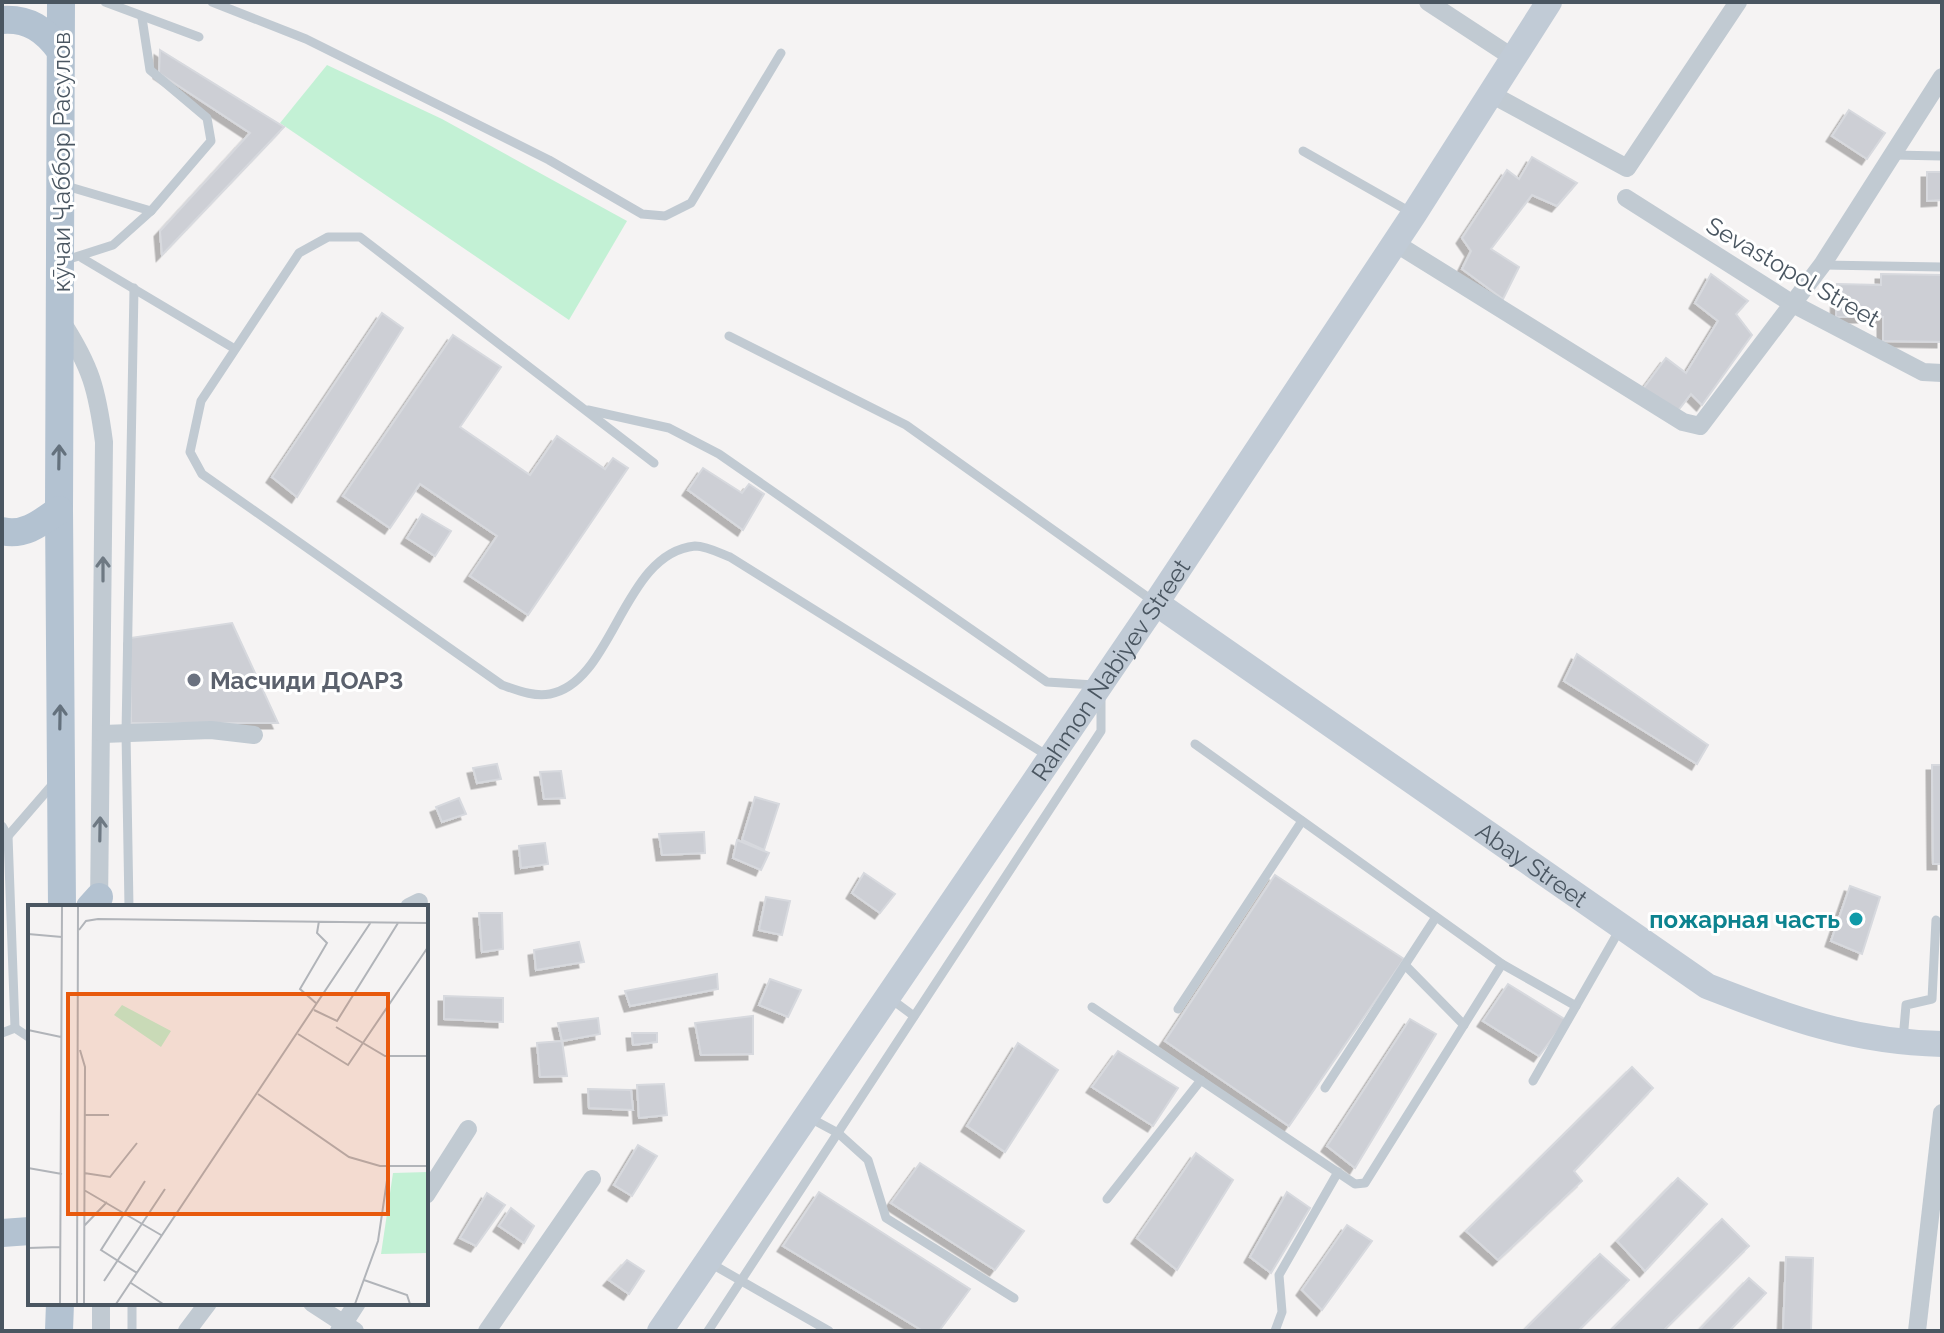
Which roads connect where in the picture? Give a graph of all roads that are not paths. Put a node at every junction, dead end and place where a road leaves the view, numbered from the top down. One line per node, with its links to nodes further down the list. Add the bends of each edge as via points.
1 (61, 2): 10 (main road, кӯчаи Ҷаббор Расулов)
2 (105, 2): 7 (lane)
3 (212, 2): 11 (lane, via 321,46 549,160 642,214 665,216 691,203)
4 (1428, 2): 12 (street)
5 (1549, 2): 12 (main road, Rahmon Nabiyev Street)
6 (1738, 2): 14 (street, via 1627,168)
7 (142, 18): 9 (lane); 20 (lane, via 150,70 207,118 211,141)
8 (2, 20): 10 (main road, via 32,23)
9 (199, 37)
10 (60, 50): 18 (main road, кӯчаи Ҷаббор Расулов)
11 (781, 53)
12 (1512, 57): 14 (main road, Rahmon Nabiyev Street)
13 (1942, 77): 16 (street)
14 (1491, 94): 21 (main road, Rahmon Nabiyev Street)
15 (1303, 151): 21 (lane)
16 (1893, 155): 17 (lane); 24 (street)
17 (1942, 156)
18 (60, 184): 20 (lane); 23 (main road, кӯчаи Ҷаббор Расулов)
19 (1626, 198): 27 (street, Sevastopol Street)
20 (151, 211): 23 (lane, via 113,245)
21 (1414, 214): 22 (main road, Rahmon Nabiyev Street)
22 (1395, 243): 27 (street, via 1692,425 1700,426); 36 (main road, Rahmon Nabiyev Street)
23 (71, 260): 26 (lane); 28 (main road, кӯчаи Ҷаббор Расулов)
24 (1822, 265): 25 (lane); 27 (street)
25 (1942, 267)
26 (134, 288): 30 (lane); 38 (lane)
27 (1793, 304): 31 (street, Sevastopol Street, via 1923,372)
28 (62, 322): 34 (main road, кӯчаи Ҷаббор Расулов, one-way to 28); 39 (street, one-way to 28, via 104,442 91,370)
29 (729, 336): 36 (lane, via 906,425)
30 (235, 349): 32 (lane, via 299,253 328,237 360,237); 42 (lane, via 201,401 194,427 190,452 202,474 502,685 551,694 574,683 650,569 669,553 698,546 730,557)
31 (1942, 373)
32 (585, 410): 33 (lane); 37 (lane, via 669,428 719,454 1047,682)
33 (654, 463)
34 (59, 510): 35 (main road, via 34,528); 43 (main road, кӯчаи Ҷаббор Расулов, one-way to 34)
35 (2, 531)
36 (1156, 603): 37 (main road, Rahmon Nabiyev Street); 52 (main road, Abay Street)
37 (1100, 685): 42 (main road, Rahmon Nabiyev Street); 59 (lane, via 1101,731)
38 (126, 733): 39 (street); 40 (street, via 211,730); 49 (lane)
39 (103, 734): 47 (street, one-way to 39)
40 (254, 735)
41 (1195, 744): 44 (lane)
42 (1051, 758): 55 (main road, Rahmon Nabiyev Street)
43 (59, 777): 46 (lane); 48 (main road, кӯчаи Ҷаббор Расулов)
44 (1302, 821): 50 (lane); 58 (lane)
45 (2, 826): 46 (lane)
46 (8, 836): 61 (lane)
47 (96, 904)
48 (62, 905)
49 (129, 905)
50 (1436, 917): 53 (lane); 54 (lane)
51 (1936, 920): 64 (lane, via 1932,999 1906,1005)
52 (1621, 927): 56 (lane); 64 (main road, Abay Street, via 1707,986 1806,1025)
53 (1502, 964): 56 (lane); 60 (lane)
54 (1405, 965): 60 (lane); 68 (lane)
55 (888, 998): 59 (lane); 70 (main road, Rahmon Nabiyev Street)
56 (1576, 1006): 67 (lane)
57 (1092, 1007): 66 (lane)
58 (1178, 1009)
59 (914, 1016): 72 (lane)
60 (1464, 1025): 73 (lane, via 1365,1183 1355,1184)
61 (15, 1028): 62 (lane); 63 (lane)
62 (2, 1033)
63 (28, 1037)
64 (1903, 1043): 65 (main road, Abay Street)
65 (1942, 1044)
66 (1201, 1080): 73 (lane); 76 (lane)
67 (1533, 1081)
68 (1325, 1088)
69 (1942, 1113): 98 (street)
70 (807, 1116): 72 (lane); 79 (main road, Rahmon Nabiyev Street)
71 (468, 1129): 75 (street)
72 (838, 1133): 80 (lane); 81 (lane, via 868,1160 886,1218)
73 (1338, 1172): 97 (lane, via 1279,1275 1282,1312)
74 (592, 1179): 93 (street)
75 (428, 1192)
76 (1107, 1199)
77 (28, 1231): 78 (main road)
78 (2, 1233)
79 (708, 1261): 80 (lane); 94 (main road, Rahmon Nabiyev Street)
80 (741, 1281): 95 (lane); 96 (lane)
81 (1014, 1298)
82 (60, 1305): 89 (main road)
83 (101, 1305): 90 (street)
84 (132, 1305): 91 (lane)
85 (206, 1305): 92 (street)
86 (315, 1305): 88 (street)
87 (356, 1305): 88 (street)
88 (346, 1329)
89 (59, 1331)
90 (101, 1331)
91 (132, 1331)
92 (187, 1331)
93 (487, 1331)
94 (660, 1331)
95 (708, 1331)
96 (829, 1331)
97 (1275, 1331)
98 (1917, 1331)

